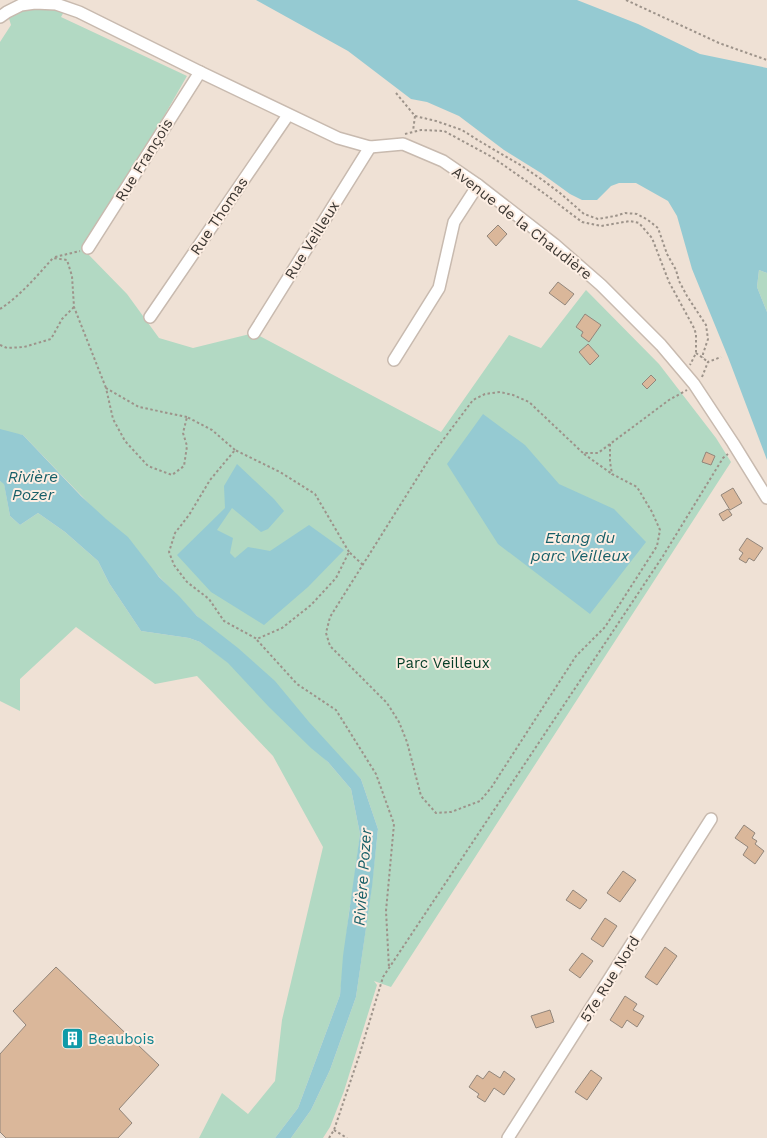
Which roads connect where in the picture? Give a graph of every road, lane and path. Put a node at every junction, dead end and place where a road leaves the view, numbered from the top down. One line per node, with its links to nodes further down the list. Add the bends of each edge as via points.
1 (626, 0): 3 (path, via 718,43)
2 (0, 17): 4 (street, Avenue de la Chaudière, via 21,5 56,4 79,12)
3 (767, 60)
4 (200, 72): 6 (street, Avenue de la Chaudière); 10 (street, Rue François)
5 (396, 93): 7 (path)
6 (288, 115): 8 (street, Avenue de la Chaudière, via 338,138); 14 (street, Rue Thomas)
7 (415, 116): 18 (path, via 462,130 544,181 584,214 598,218 637,214 658,228 666,254 706,325 708,339); 18 (path, via 413,131 444,132 468,144 492,157 582,222 601,226 630,221 639,223 652,238 669,282 694,328 696,353)
8 (370, 147): 9 (street, Avenue de la Chaudière, via 403,144 443,160); 15 (street, Rue Veilleux)
9 (478, 185): 19 (street, via 454,222 439,288); 26 (street, Avenue de la Chaudière, via 601,285 661,345 694,384)
10 (88, 248): 11 (path)
11 (53, 258): 12 (path, via 67,260 72,276); 13 (path)
12 (74, 307): 16 (path, via 62,319 51,339 24,347 7,348); 22 (path)
13 (0, 310)
14 (150, 317)
15 (254, 333)
16 (0, 344)
17 (721, 357): 20 (path)
18 (703, 358): 20 (path)
19 (394, 360)
20 (708, 362): 21 (path)
21 (700, 381)
22 (106, 388): 24 (path, via 140,406); 24 (path, via 113,419 125,441 148,466 172,475 184,466 188,446 183,434)
23 (689, 388): 25 (path)
24 (187, 417): 27 (path, via 212,430)
25 (610, 444): 28 (path, via 598,453); 29 (path)
26 (736, 449): 30 (street, Avenue de la Chaudière); 35 (path, via 722,458 658,564)
27 (235, 450): 31 (path, via 280,472 314,494); 33 (path, via 210,480 175,533 169,552 187,582 209,598 224,621)
28 (583, 453): 29 (path); 32 (path, via 529,402 500,392 473,400 431,456)
29 (612, 474): 32 (path, via 637,487 660,530 657,546 605,627 576,656 491,788 480,801 451,812 436,813 421,796 399,722 387,703 330,646 326,633 330,617)
30 (767, 498)
31 (349, 552): 32 (path); 33 (path, via 336,578 310,604 282,628)
32 (363, 565)
33 (257, 639): 35 (path, via 297,684 336,710 376,774 394,824 386,911)
34 (711, 819): 39 (street, 57e Rue Nord)
35 (388, 968): 36 (path, via 382,977)
36 (334, 1130): 37 (path); 38 (path)
37 (329, 1138)
38 (347, 1138)
39 (508, 1138)

